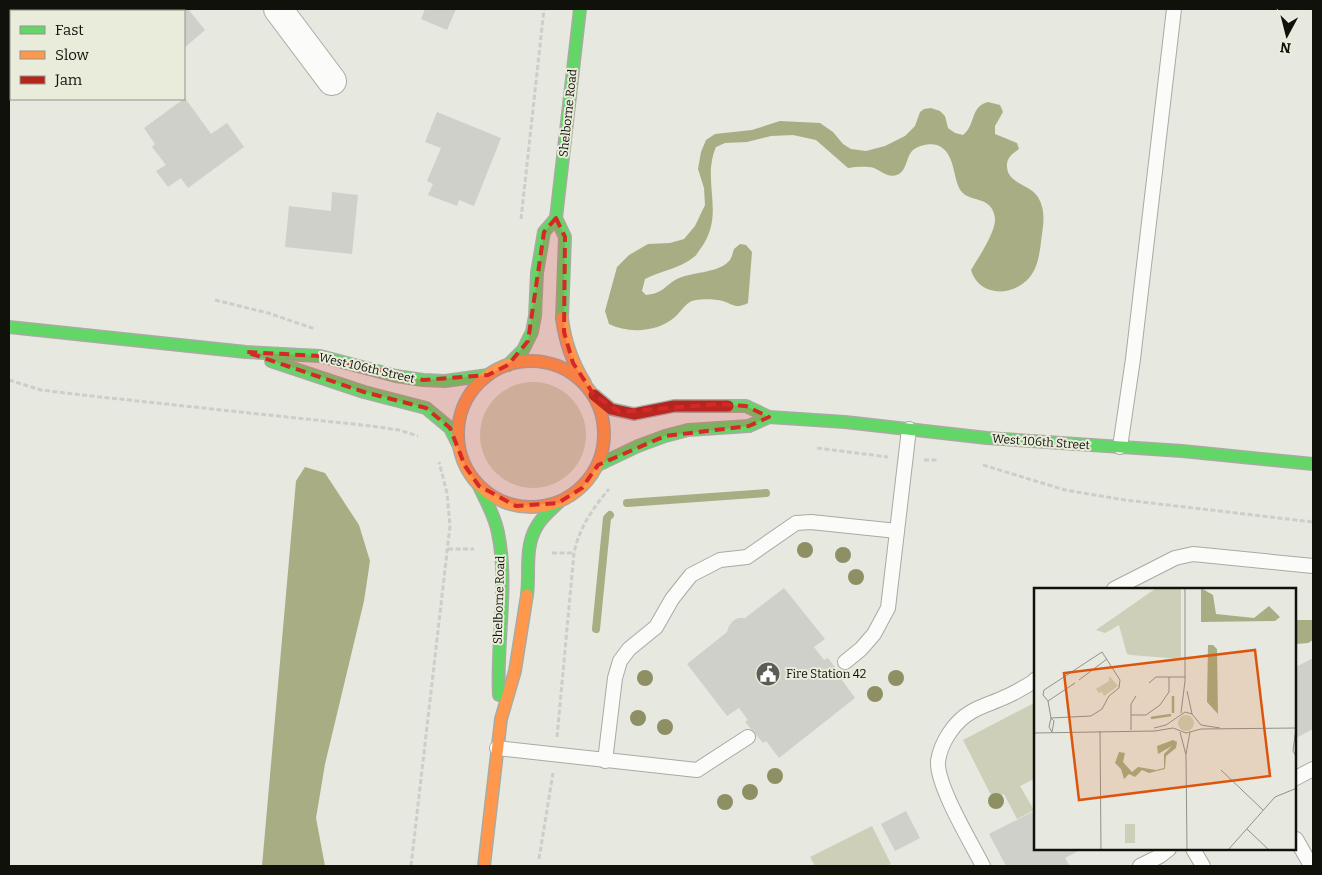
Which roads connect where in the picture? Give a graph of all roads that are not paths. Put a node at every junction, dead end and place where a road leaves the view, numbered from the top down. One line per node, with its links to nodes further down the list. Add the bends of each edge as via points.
1 (278, 9): 4 (street)
2 (580, 9): 5 (street, Shelborne Road)
3 (1174, 9): 15 (lane)
4 (332, 81)
5 (556, 218): 8 (street, Shelborne Road, via 544,232 532,332 523,350); 10 (street, Shelborne Road, via 565,237 564,332 573,363)
6 (9, 326): 7 (street, West 106th Street)
7 (246, 352): 9 (street, West 106th Street, via 320,356 423,380 445,381); 14 (street, West 106th Street, via 308,375 426,408 450,428)
8 (508, 365): 9 (street); 10 (street, via 529,361 549,363)
9 (488, 375): 14 (street, via 470,393 464,405)
10 (585, 383): 11 (street)
11 (594, 395): 12 (street, West 106th Street, via 611,409 627,413 718,404 746,406); 17 (street, via 605,430)
12 (769, 417): 13 (street, West 106th Street); 17 (street, West 106th Street, via 749,426 688,430 665,436)
13 (909, 429): 15 (street, West 106th Street); 20 (lane)
14 (458, 444): 18 (street, via 465,466)
15 (1120, 448): 16 (street, West 106th Street)
16 (1313, 464)
17 (598, 465): 19 (street, via 582,488)
18 (478, 486): 19 (street, via 496,499 516,506 537,508); 25 (street, Shelborne Road, via 494,518 500,548 502,579 497,676)
19 (558, 503): 25 (street, Shelborne Road, via 537,526 528,551 528,585 515,672)
20 (897, 531): 23 (lane, via 888,608 874,634); 28 (lane, via 796,523 747,557 720,560 691,576 672,599 656,627 629,649 620,661)
21 (1313, 566): 22 (lane, via 1193,554 1175,558)
22 (1116, 588)
23 (845, 662)
24 (1034, 681): 36 (lane, via 970,712 944,741 938,763 942,780)
25 (501, 719): 27 (street, Shelborne Road)
26 (748, 737): 28 (lane, via 697,770)
27 (498, 748): 28 (lane); 35 (street, Shelborne Road)
28 (605, 761)
29 (1313, 769): 30 (lane)
30 (1297, 777)
31 (1297, 841): 34 (lane)
32 (1168, 850): 37 (lane)
33 (1195, 850): 38 (lane)
34 (1308, 863)
35 (484, 866)
36 (983, 866)
37 (1140, 866)
38 (1203, 866)

